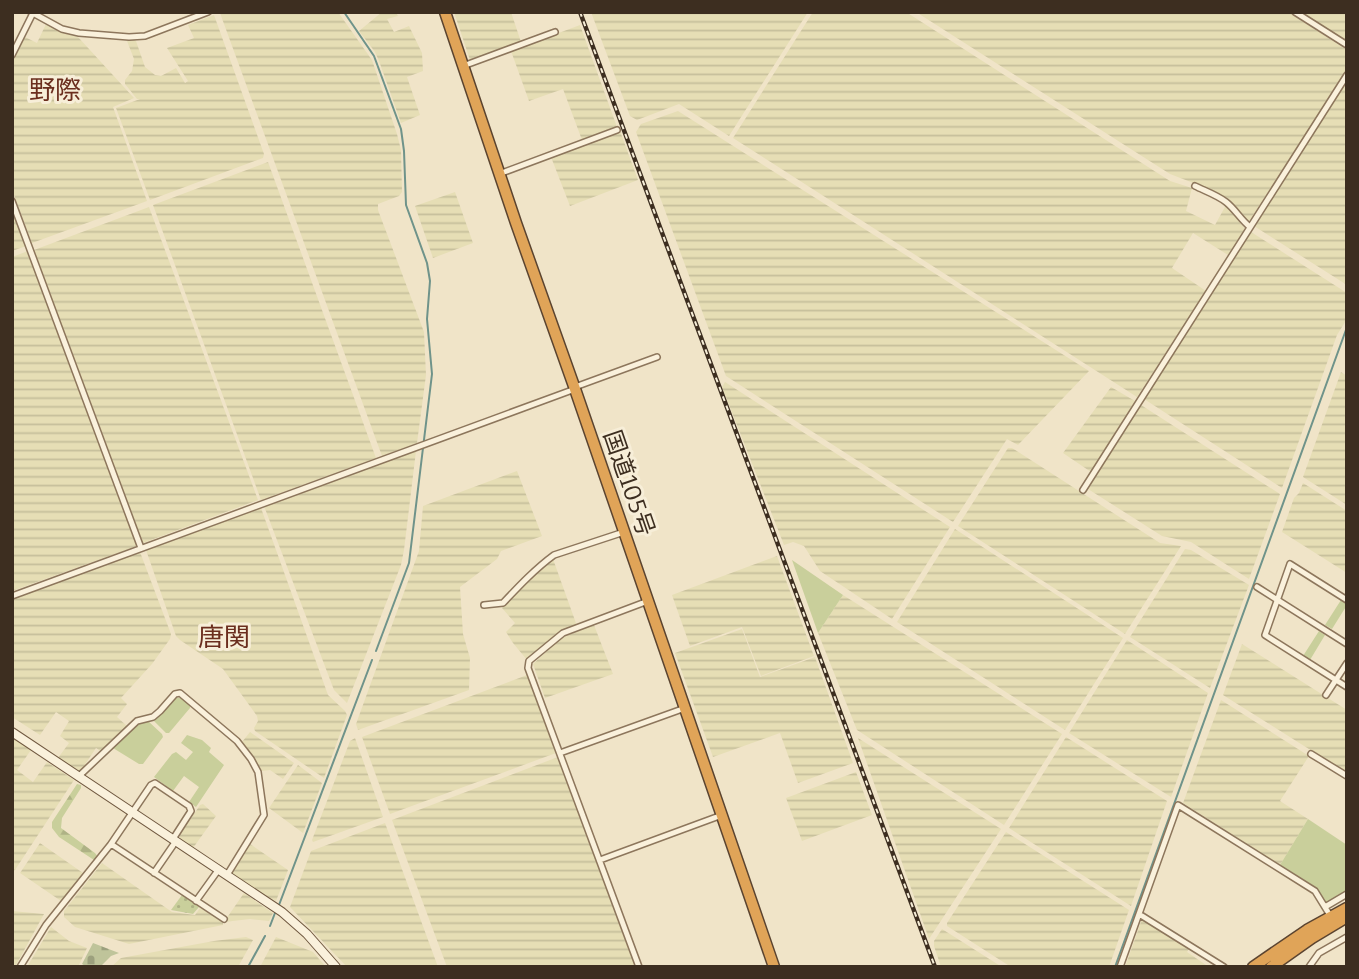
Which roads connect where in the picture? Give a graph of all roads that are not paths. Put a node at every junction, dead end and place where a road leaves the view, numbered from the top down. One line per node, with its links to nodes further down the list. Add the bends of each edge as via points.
1 (208, 12): 4 (street, via 145,36 129,37 62,29)
2 (445, 12): 8 (highway, 国道105号)
3 (1295, 12): 6 (street)
4 (32, 13): 7 (street)
5 (555, 32): 8 (street)
6 (1347, 46)
7 (12, 54)
8 (463, 66): 11 (highway, 国道105号)
9 (1347, 75): 14 (street)
10 (617, 130): 11 (street)
11 (499, 174): 16 (highway, 国道105号)
12 (1195, 186): 14 (street, via 1230,205)
13 (12, 201): 19 (street)
14 (1250, 227): 17 (street)
15 (657, 357): 16 (street)
16 (575, 388): 18 (highway, 国道105号); 19 (street)
17 (1083, 490)
18 (624, 531): 24 (highway, 国道105号); 25 (street, via 554,555 503,603)
19 (141, 548): 21 (street)
20 (1257, 587): 22 (street)
21 (12, 596)
22 (1277, 600): 23 (street, via 1290,564); 26 (street); 28 (street, via 1265,635)
23 (1347, 600)
24 (648, 601): 31 (highway, 国道105号); 33 (street, via 563,633 529,661)
25 (484, 605)
26 (1347, 644)
27 (1347, 663): 28 (street)
28 (1336, 680): 29 (street); 30 (street)
29 (1347, 687)
30 (1326, 695)
31 (686, 708): 33 (street); 38 (highway, 国道105号)
32 (12, 732): 36 (street)
33 (560, 753): 41 (street)
34 (1311, 754): 35 (street)
35 (1347, 776)
36 (78, 777): 37 (street); 42 (street, via 137,721 153,717 180,693 237,741 258,772 264,815)
37 (133, 812): 39 (street); 39 (street, via 155,783 191,811); 40 (street)
38 (722, 815): 41 (street); 54 (highway, 国道105号)
39 (175, 840): 42 (street); 43 (street)
40 (111, 844): 43 (street); 51 (street, via 46,925)
41 (600, 860): 53 (street)
42 (223, 872): 45 (street); 52 (street, via 277,908)
43 (154, 873): 45 (street)
44 (1347, 894): 48 (street)
45 (197, 901): 49 (street)
46 (1347, 908): 48 (highway)
47 (1139, 914): 48 (street, via 1178,805 1314,891); 55 (street); 56 (street)
48 (1335, 916): 50 (street); 57 (highway); 58 (highway)
49 (224, 919)
50 (1345, 937): 59 (street, via 1319,953)
51 (20, 967)
52 (336, 967)
53 (639, 967)
54 (774, 967)
55 (1120, 967)
56 (1224, 967)
57 (1253, 967)
58 (1271, 967)
59 (1309, 967)

